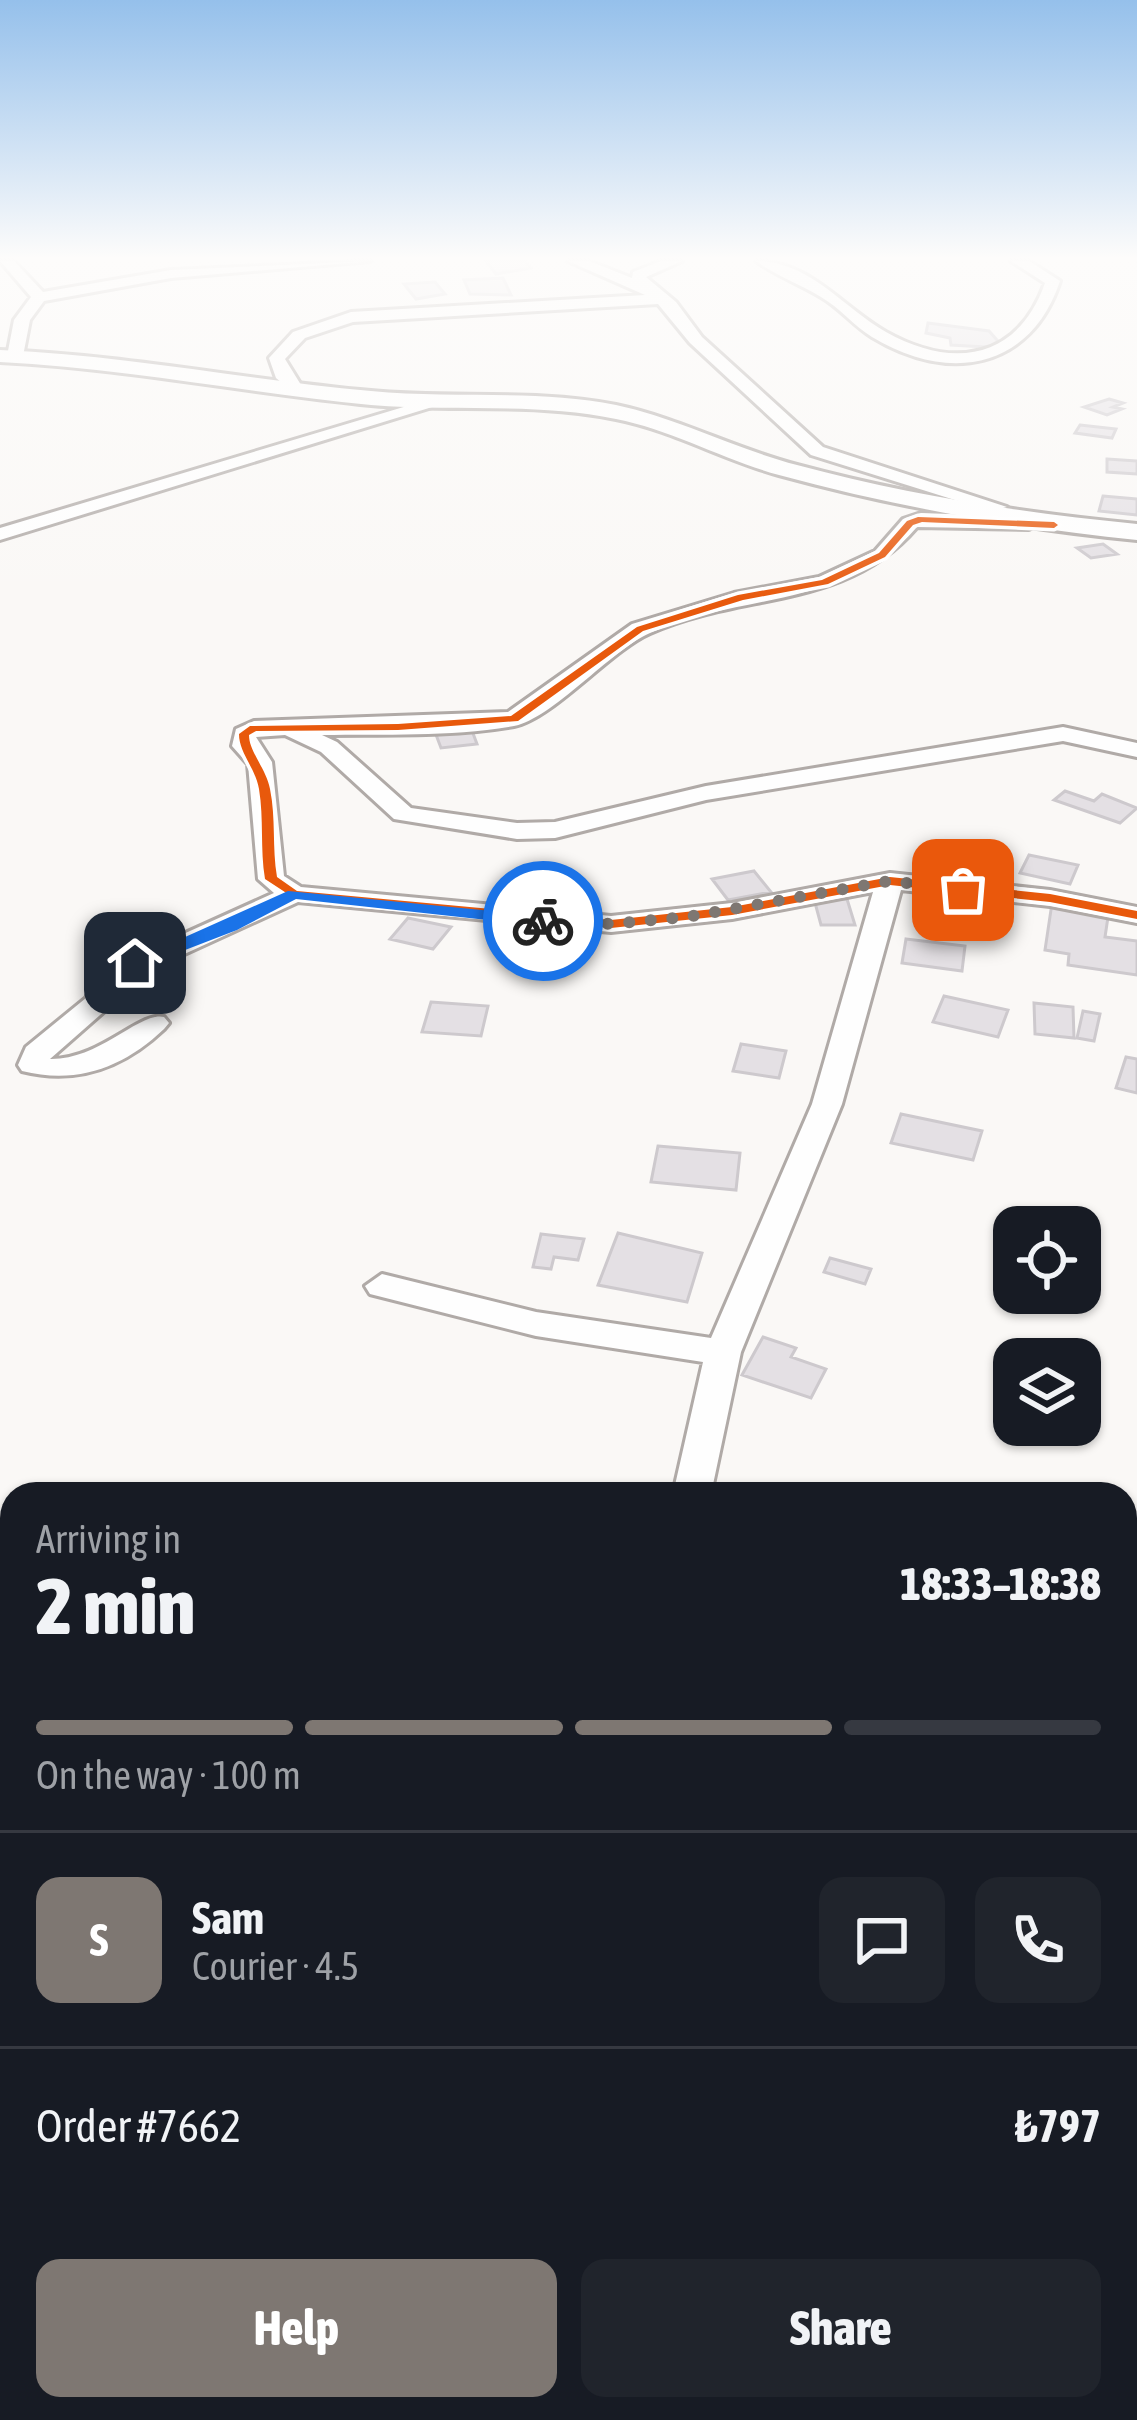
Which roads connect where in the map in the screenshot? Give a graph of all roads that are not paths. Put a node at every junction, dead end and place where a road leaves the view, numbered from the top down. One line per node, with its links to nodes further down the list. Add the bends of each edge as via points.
1 (167, 374): 4 (street)
2 (282, 374): 4 (street)
3 (733, 374): 6 (street, via 817,451)
4 (300, 389): 5 (street)
5 (433, 404): 6 (street, via 615,411 783,469); 8 (street)
6 (1054, 525): 7 (street); 9 (street, via 921,518 882,555 825,582 741,597 640,629 514,719)
7 (1137, 532)
8 (0, 534)
9 (280, 724): 10 (street, via 329,746 403,814 517,831 1063,734); 12 (street, via 244,734 244,746 260,762 271,879)
10 (1137, 750)
11 (890, 881): 12 (street, via 611,924); 13 (street); 16 (street, via 827,1104)
12 (293, 894): 14 (street, via 109,978 98,1002 33,1065 52,1071 94,1064 131,1046)
13 (1137, 915)
14 (154, 1023)
15 (382, 1286): 16 (street, via 536,1324)
16 (723, 1352): 17 (street)
17 (695, 1482)

